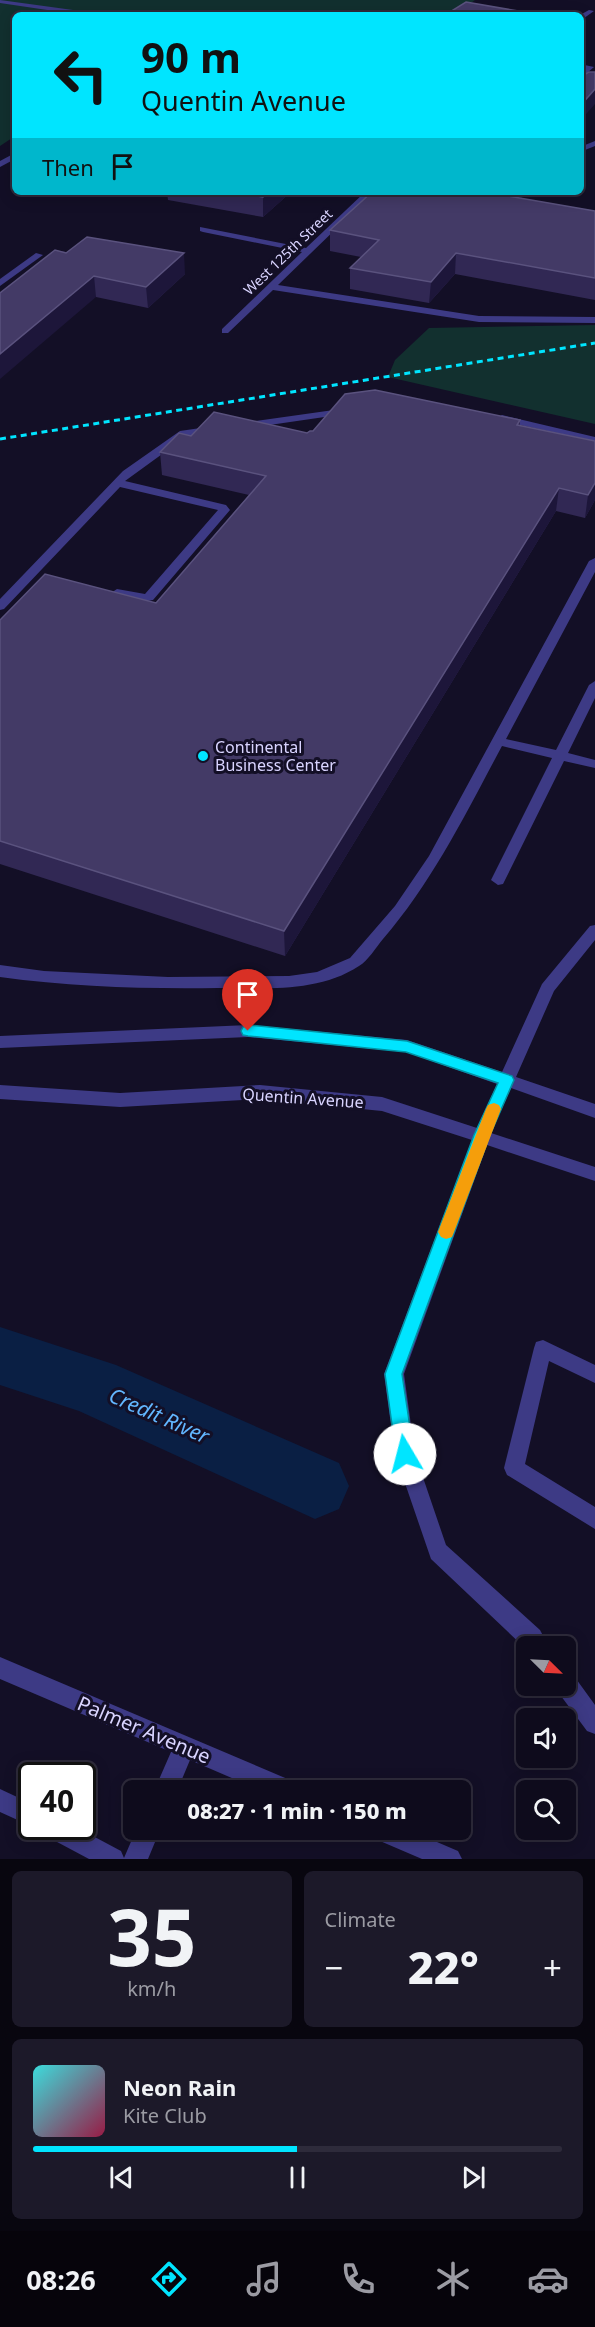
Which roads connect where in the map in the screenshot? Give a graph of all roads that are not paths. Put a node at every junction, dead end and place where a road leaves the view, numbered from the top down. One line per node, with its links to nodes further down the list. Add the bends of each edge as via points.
1 (0, 1): 3 (street)
2 (591, 11): 4 (street)
3 (75, 12)
4 (584, 16)
5 (367, 195): 7 (street, West 125th Street)
6 (203, 229): 7 (street)
7 (308, 251): 10 (street, West 125th Street)
8 (39, 255): 9 (street)
9 (0, 283)
10 (271, 287): 11 (street, via 479,319); 12 (street, West 125th Street)
11 (595, 320)
12 (225, 331)
13 (360, 409): 16 (street, via 184,433)
14 (489, 415): 15 (street)
15 (595, 440)
16 (118, 483): 18 (street, via 224,510 149,597); 19 (street, via 38,574)
17 (595, 561): 21 (street)
18 (99, 589)
19 (0, 606)
20 (595, 685): 22 (street)
21 (498, 741): 22 (street); 26 (street, via 435,858 400,910 355,962 319,977 289,982 168,982)
22 (559, 756): 23 (street); 24 (street)
23 (595, 764)
24 (498, 880)
25 (595, 930): 28 (street, via 547,988)
26 (0, 972)
27 (0, 1042): 28 (street, via 248,1031 407,1047)
28 (506, 1080): 30 (street); 31 (street)
29 (0, 1092): 31 (street, Quentin Avenue, via 120,1100 260,1092 382,1104)
30 (595, 1111)
31 (482, 1135): 32 (street, Quentin Avenue); 35 (street, via 394,1374 405,1454 438,1552)
32 (595, 1174)
33 (595, 1374): 34 (street, via 543,1348 514,1468)
34 (595, 1519)
35 (530, 1636)
36 (0, 1668): 39 (street, Palmer Avenue)
37 (575, 1696): 38 (street)
38 (595, 1724)
39 (185, 1747): 40 (street); 41 (street, Palmer Avenue)
40 (170, 1780)
41 (263, 1780)
42 (0, 1800): 43 (street)
43 (18, 1809)
44 (77, 1840): 47 (street)
45 (144, 1840): 48 (street)
46 (405, 1840): 49 (street)
47 (113, 1859)
48 (136, 1859)
49 (450, 1859)

